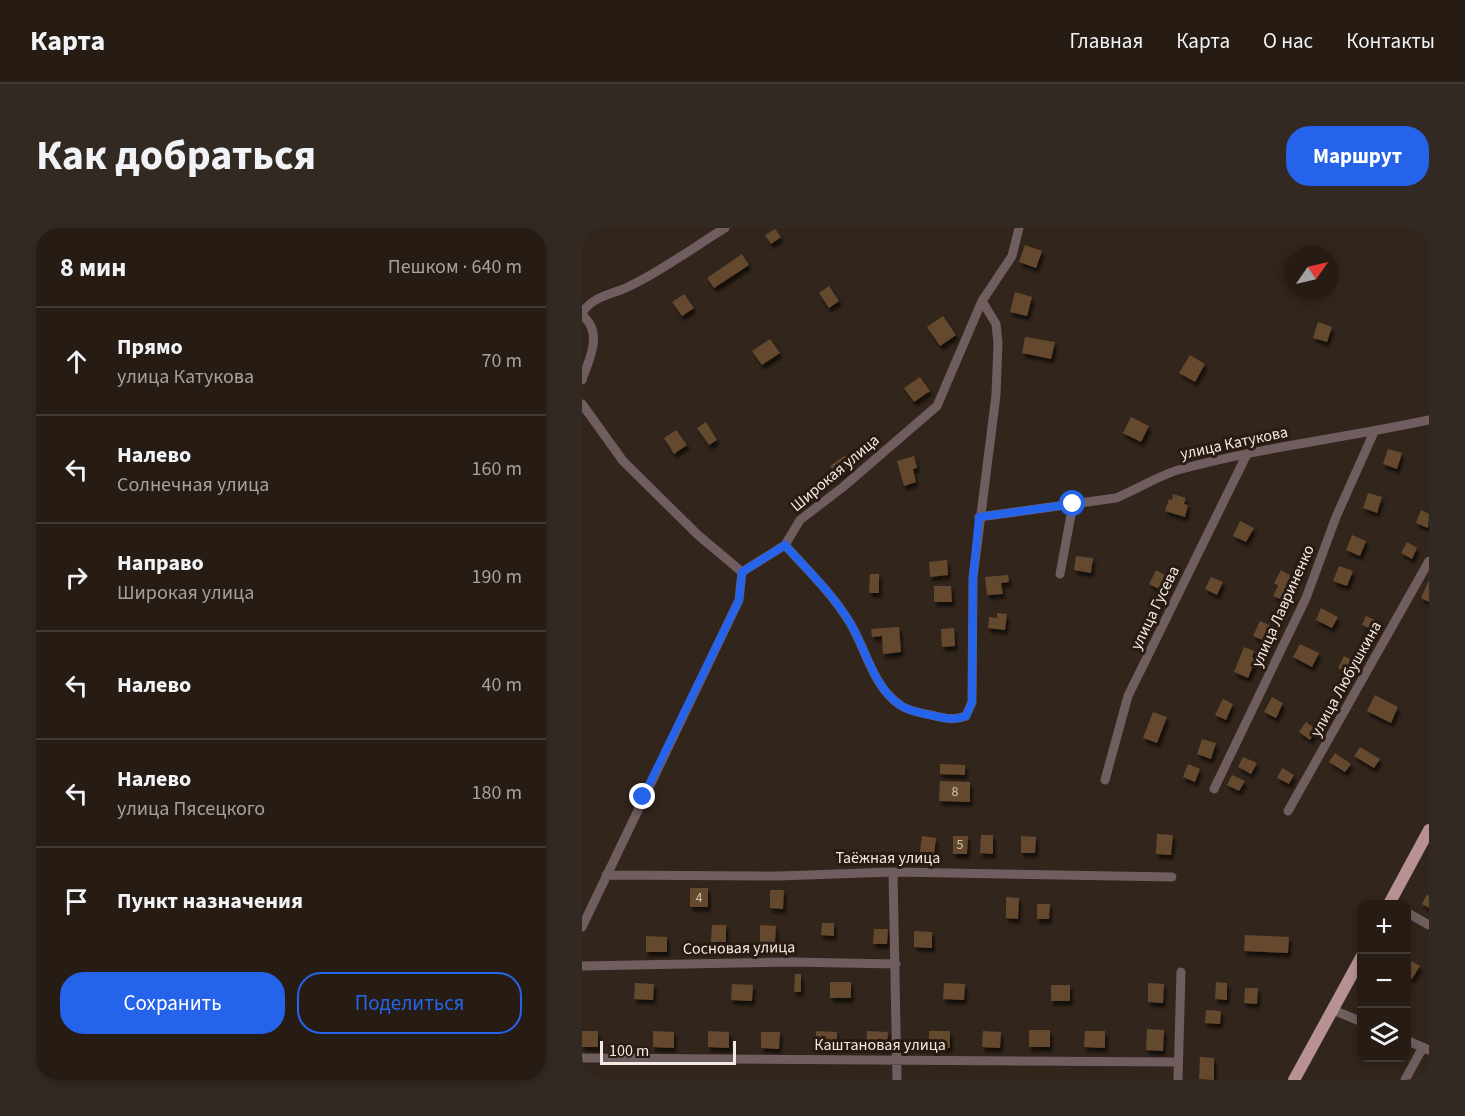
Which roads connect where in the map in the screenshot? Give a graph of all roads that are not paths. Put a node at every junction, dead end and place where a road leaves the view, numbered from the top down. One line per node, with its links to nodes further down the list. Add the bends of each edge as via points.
1 (725, 228): 4 (street, via 628,287 603,295 587,305)
2 (1019, 228): 3 (street, Широкая улица, via 1012,256)
3 (982, 301): 11 (street, via 996,324 998,343 996,395); 12 (street, Широкая улица, via 937,406 800,520)
4 (582, 314): 5 (street, via 595,338)
5 (582, 380)
6 (582, 404): 14 (street, via 623,461)
7 (1429, 420): 8 (street, улица Катукова)
8 (1374, 432): 9 (street, улица Катукова); 17 (street, улица Лавриненко, via 1306,598)
9 (1247, 454): 10 (street, улица Катукова, via 1176,470 1116,498); 16 (street, улица Гусева, via 1128,696)
10 (1073, 504): 11 (street, улица Катукова); 15 (street)
11 (979, 517): 12 (street, via 973,578 972,702 966,716 954,721 901,706 891,697 850,623)
12 (785, 545): 14 (street)
13 (1429, 561): 18 (street, улица Любушкина)
14 (742, 572): 21 (street, via 739,600)
15 (1060, 574)
16 (1106, 780)
17 (1214, 789)
18 (1288, 811)
19 (1429, 830): 23 (main road)
20 (893, 872): 21 (street, Таёжная улица); 22 (street, Таёжная улица); 27 (street)
21 (606, 875): 26 (street)
22 (1172, 877)
23 (1392, 900)
24 (1411, 914): 25 (street)
25 (1429, 925)
26 (582, 927)
27 (896, 964): 29 (street, Сосновая улица); 36 (street)
28 (1357, 965): 31 (main road)
29 (582, 966)
30 (1180, 972): 37 (street)
31 (1333, 1010): 32 (street); 40 (main road)
32 (1357, 1020)
33 (1411, 1042): 34 (street)
34 (1426, 1048): 41 (street)
35 (582, 1058): 36 (street, Каштановая улица)
36 (896, 1060): 37 (street, Каштановая улица); 38 (street)
37 (1178, 1062): 39 (street)
38 (897, 1080)
39 (1178, 1080)
40 (1294, 1080)
41 (1405, 1080)

